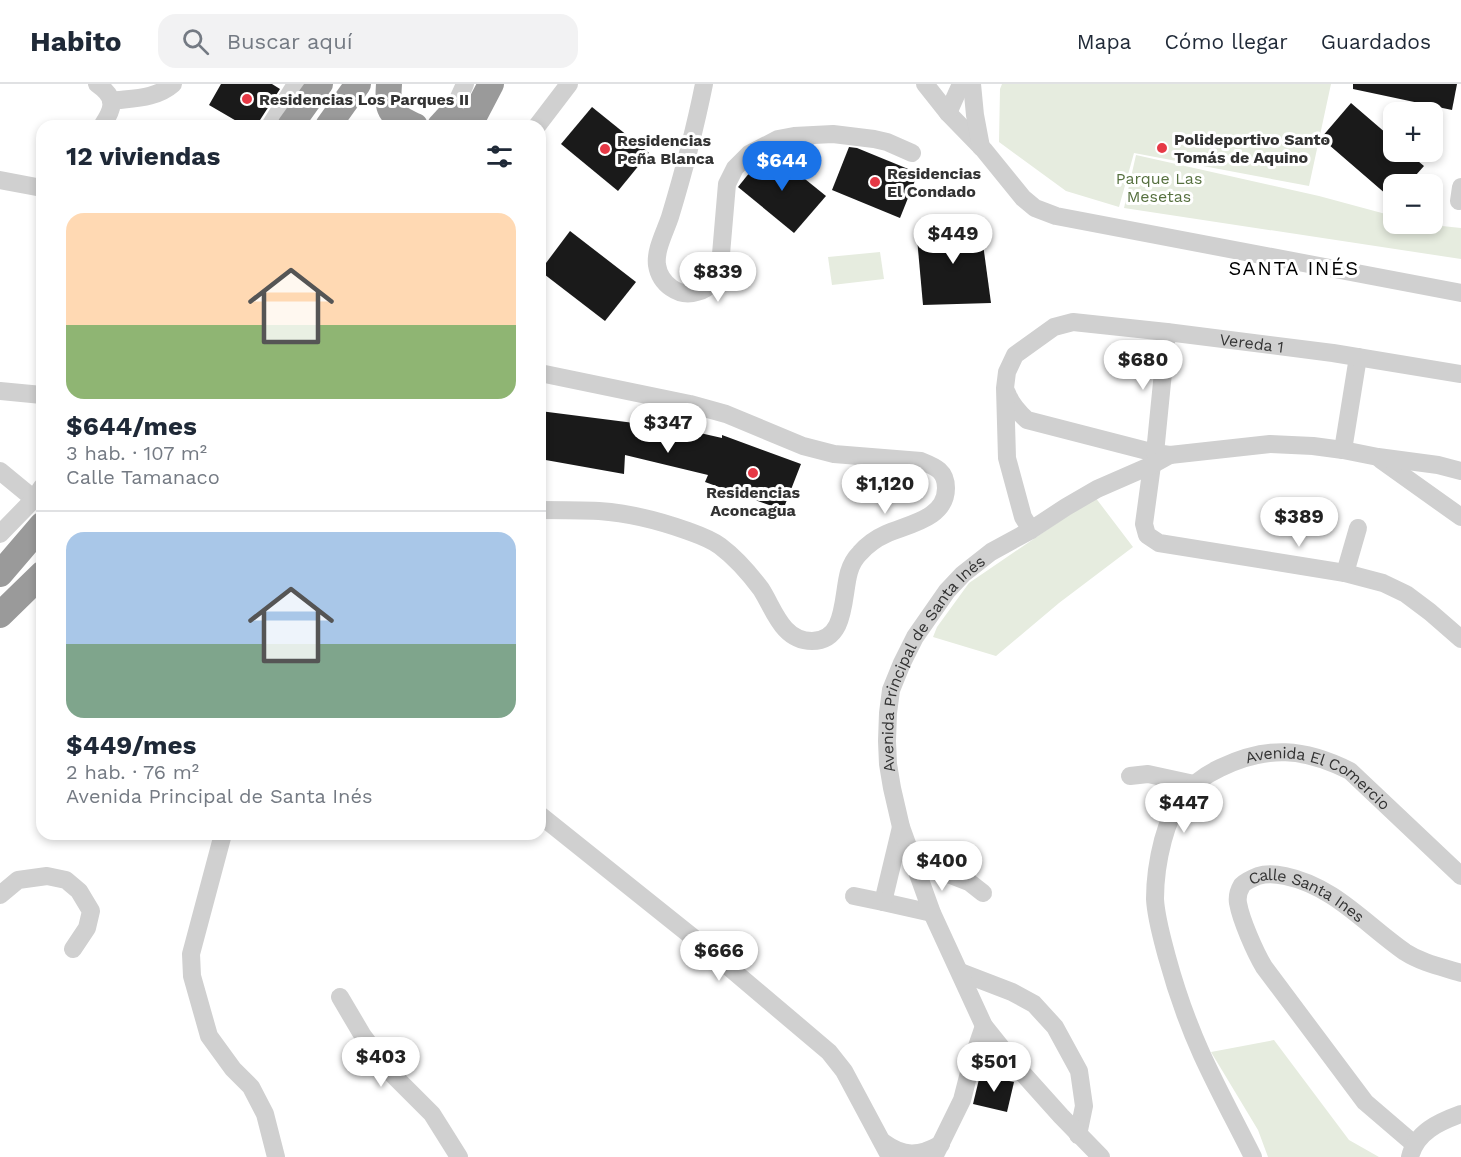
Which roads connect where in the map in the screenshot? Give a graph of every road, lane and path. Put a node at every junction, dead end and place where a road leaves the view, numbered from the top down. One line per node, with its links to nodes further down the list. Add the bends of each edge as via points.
1 (97, 84): 14 (street, via 107,91)
2 (173, 84): 14 (street, via 151,96)
3 (296, 84): 17 (street)
4 (320, 84): 18 (highway)
5 (358, 84): 19 (highway)
6 (389, 84): 20 (highway, via 388,108)
7 (465, 84): 21 (street)
8 (491, 84): 22 (highway)
9 (569, 84): 23 (street)
10 (704, 84): 25 (street, via 657,264 662,279 682,293 707,289 715,278 720,266 727,184 735,168 749,154 778,139 833,134 887,142)
11 (925, 84): 15 (street)
12 (960, 84): 15 (street)
13 (972, 84): 24 (street)
14 (111, 101): 16 (street)
15 (948, 113): 24 (street)
16 (106, 120)
17 (274, 120)
18 (294, 120)
19 (332, 120)
20 (402, 120)
21 (453, 120)
22 (455, 120)
23 (542, 120)
24 (981, 147): 28 (street, via 1023,198 1035,208 1056,216)
25 (912, 153)
26 (0, 180): 27 (street)
27 (36, 187)
28 (1461, 293)
29 (1167, 332): 30 (street, Vereda 1); 33 (street, Vereda 1, via 1073,322 1054,327 1015,355); 38 (street)
30 (1358, 357): 32 (street, Vereda 1); 36 (street)
31 (546, 374): 43 (street, via 690,404 834,454 921,461 943,473 946,482 943,504 935,513 884,535 862,550 849,572 835,629 828,637 809,641 798,639 782,626 744,567 718,544 660,522 601,511)
32 (1461, 374)
33 (1005, 388): 38 (street, via 1010,401 1027,420); 46 (street, Vereda 1, via 1007,458 1023,517)
34 (0, 391): 35 (street)
35 (36, 394)
36 (1343, 450): 37 (street, Avenida Principal de Santa Inés); 38 (street, Avenida Principal de Santa Inés, via 1270,444)
37 (1378, 457): 40 (street, Avenida Principal de Santa Inés); 44 (street, Avenida Principal de Santa Inés)
38 (1159, 458): 46 (street, Avenida Principal de Santa Inés); 49 (street, via 1144,524 1147,535 1159,543)
39 (0, 471): 41 (street)
40 (1461, 471)
41 (36, 492)
42 (36, 495): 48 (street)
43 (546, 510)
44 (1461, 517)
45 (1358, 528): 49 (street)
46 (1031, 530): 57 (street, Avenida Principal de Santa Inés, via 991,552 963,574 931,612 902,663 891,690 887,741)
47 (36, 532): 50 (highway)
48 (0, 534)
49 (1345, 573): 53 (street, via 1406,594)
50 (0, 574)
51 (36, 580): 52 (highway)
52 (0, 615)
53 (1461, 639)
54 (1130, 776): 55 (street, via 1148,774)
55 (1194, 784): 60 (street, Avenida El Comercio, via 1212,772 1257,754 1278,751 1328,760 1350,771); 79 (street, Avenida El Comercio, via 1184,794 1165,832 1155,900 1172,975 1202,1055)
56 (546, 820): 73 (street, via 829,1052 844,1071)
57 (901, 826): 59 (street, Avenida Principal de Santa Inés); 64 (street)
58 (221, 840): 76 (street, via 191,954 192,976 209,1036 232,1069 251,1087 265,1113)
59 (915, 865): 61 (street, via 969,882); 65 (street, Avenida Principal de Santa Inés)
60 (1461, 876)
61 (983, 893)
62 (0, 895): 66 (street, via 18,880 46,876 66,880 79,891 91,911 87,928)
63 (854, 896): 64 (street)
64 (883, 902): 65 (street)
65 (932, 914): 67 (street, Avenida Principal de Santa Inés)
66 (73, 949)
67 (960, 972): 70 (street, Avenida Principal de Santa Inés); 72 (street, via 1034,1004 1055,1027 1079,1071 1084,1106)
68 (1461, 973): 75 (street, Calle Santa Ines, via 1406,953 1341,902 1304,881 1261,875 1244,883 1239,891 1242,914 1264,967 1365,1102)
69 (340, 997): 77 (street, via 363,1036 391,1073 432,1114)
70 (984, 1026): 72 (street, Avenida Principal de Santa Inés); 74 (street, via 962,1100)
71 (1461, 1114): 75 (street, via 1427,1131)
72 (1078, 1135): 78 (street, Avenida Principal de Santa Inés)
73 (886, 1150): 74 (street, via 910,1154)
74 (938, 1150)
75 (1412, 1150)
76 (276, 1157)
77 (459, 1157)
78 (1101, 1157)
79 (1253, 1157)

